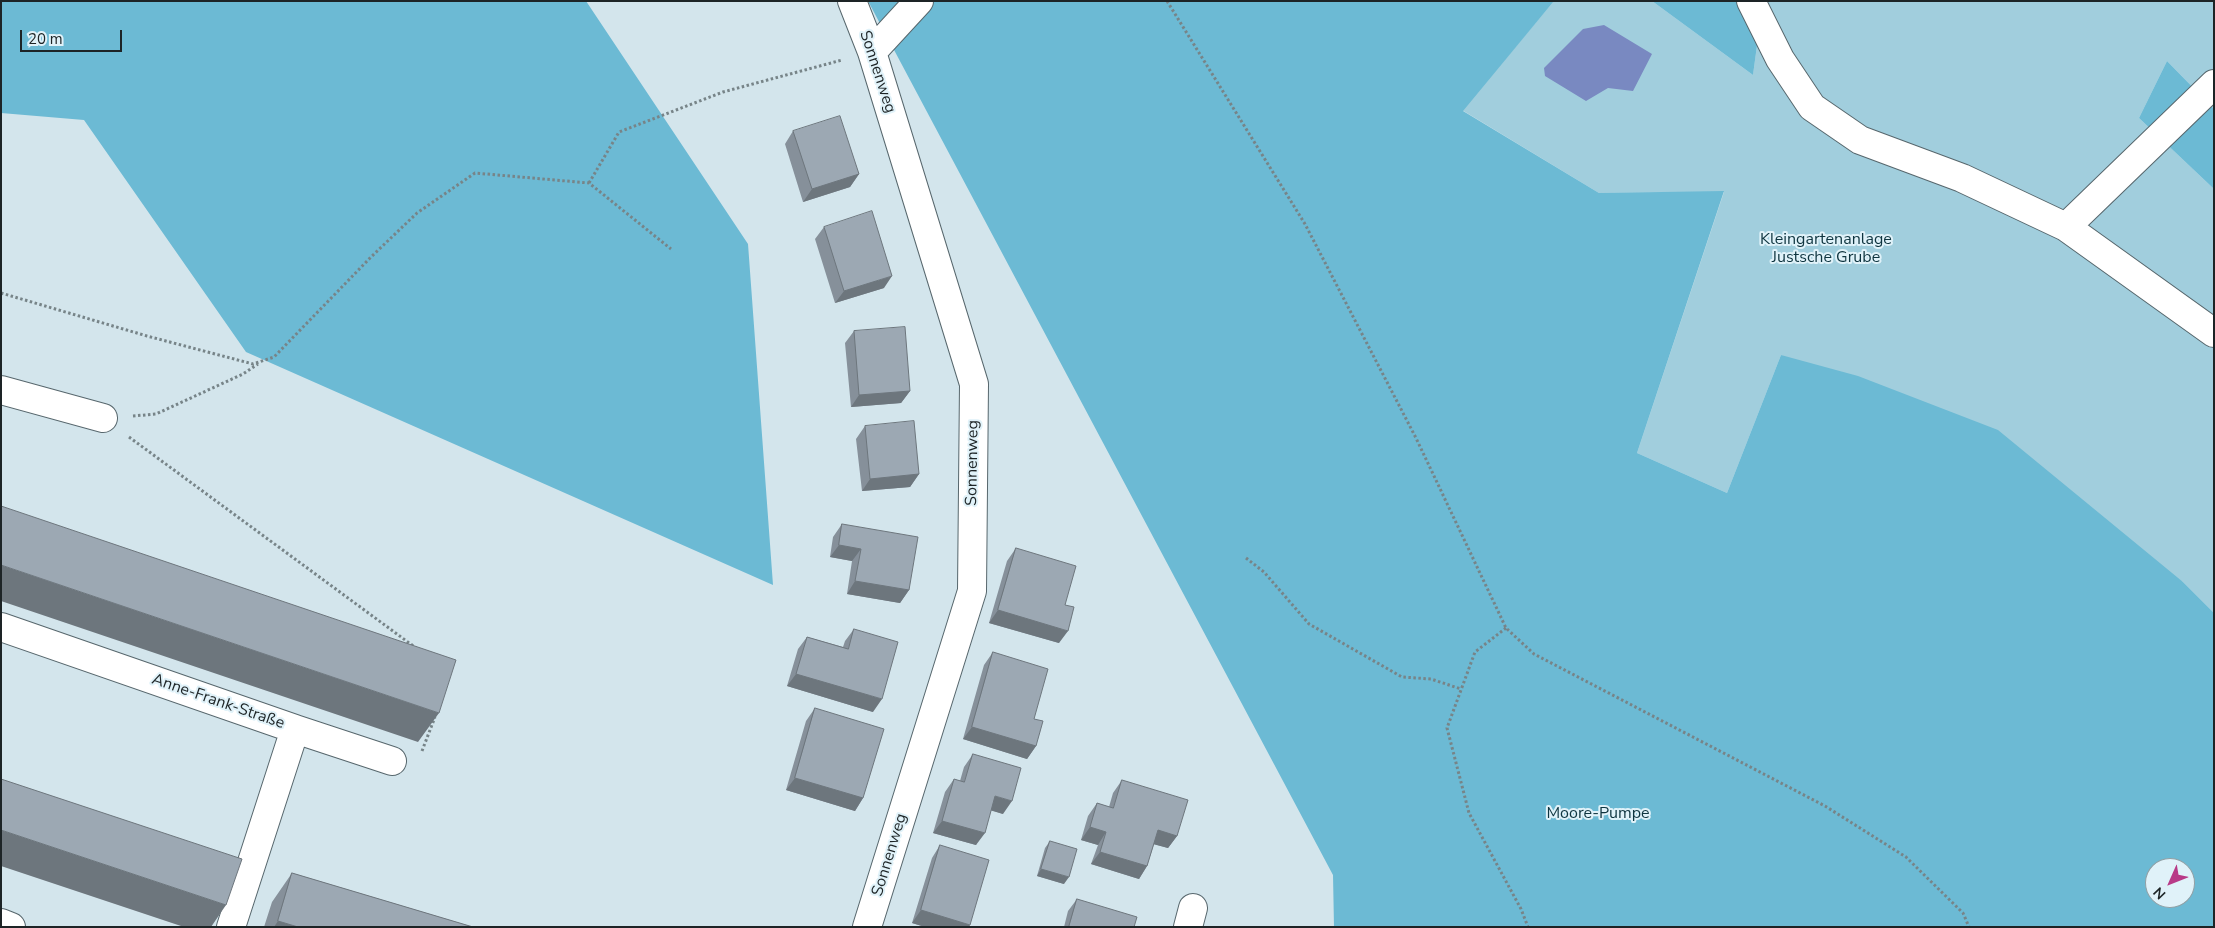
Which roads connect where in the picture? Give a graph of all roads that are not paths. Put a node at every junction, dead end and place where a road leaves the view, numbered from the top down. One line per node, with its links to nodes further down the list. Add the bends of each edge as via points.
1 (852, 1): 4 (street, Sonnenweg)
2 (919, 1): 4 (street)
3 (1751, 1): 6 (street, via 1780,59 1812,107 1860,140 1962,178)
4 (872, 52): 16 (street, Sonnenweg, via 974,390 972,591)
5 (2214, 84): 6 (street)
6 (2066, 227): 7 (street)
7 (2214, 333)
8 (1, 390): 9 (street)
9 (103, 418)
10 (1, 627): 11 (street, Anne-Frank-Straße)
11 (295, 729): 12 (street); 15 (street, Anne-Frank-Straße)
12 (392, 761)
13 (1, 923): 14 (street)
14 (11, 927)
15 (232, 927)
16 (867, 927)

